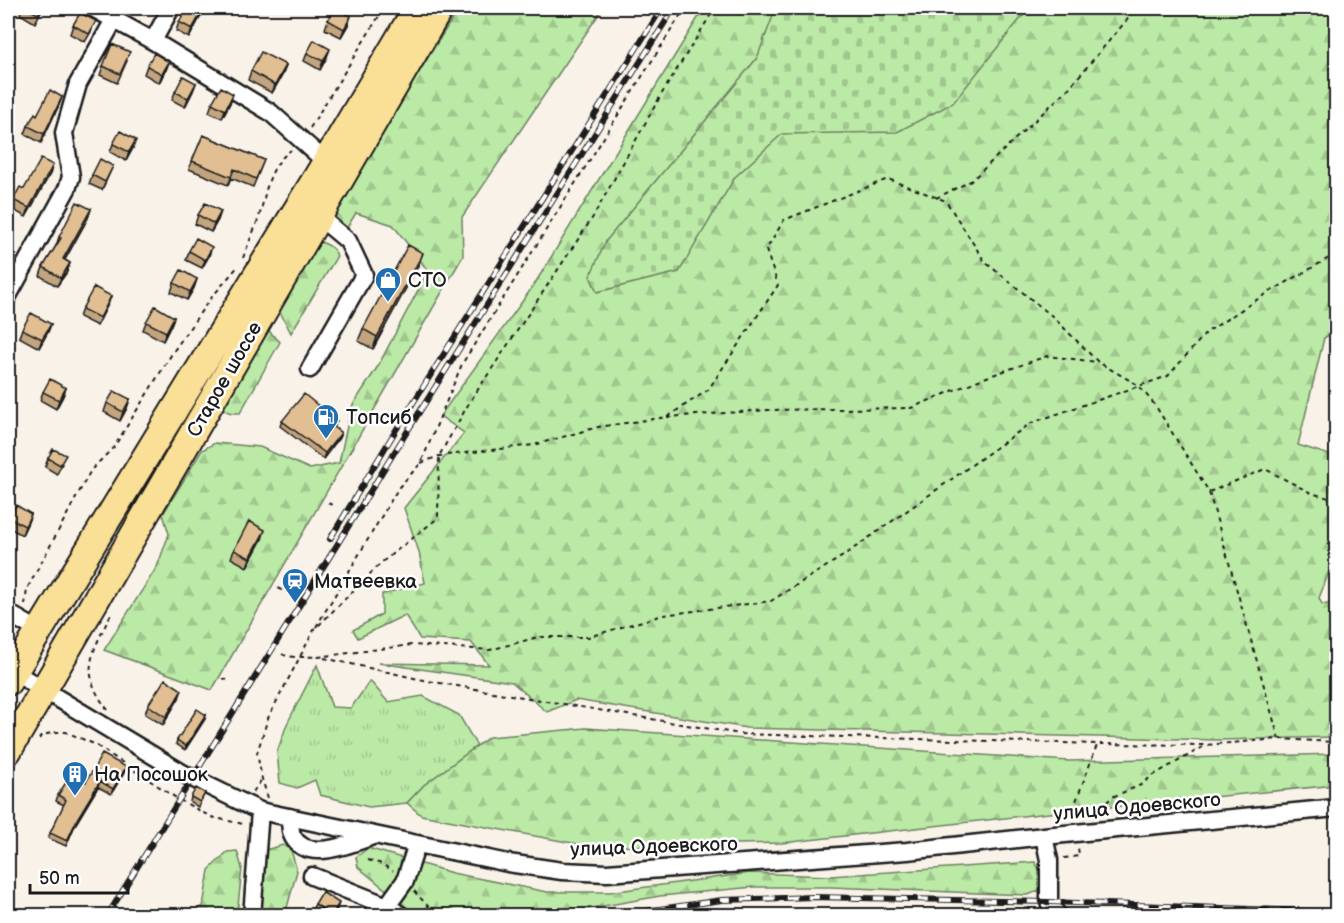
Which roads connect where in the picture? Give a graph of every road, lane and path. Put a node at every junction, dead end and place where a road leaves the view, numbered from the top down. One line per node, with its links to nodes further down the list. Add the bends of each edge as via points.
1 (93, 8): 8 (street)
2 (171, 8): 9 (street)
3 (417, 8): 10 (highway, Старое шоссе)
4 (440, 8): 12 (highway, Старое шоссе)
5 (685, 8): 21 (path, via 462,364)
6 (715, 8): 20 (path, via 593,217 469,403)
7 (1137, 8): 11 (path, via 1061,96 971,181)
8 (114, 20): 9 (street); 15 (street, via 78,84 64,133 71,177 67,189)
9 (153, 40): 10 (street, via 270,112)
10 (326, 161): 30 (highway, Старое шоссе)
11 (936, 198): 16 (path, via 946,201 985,262 1052,316); 19 (path, via 888,179 784,220 766,250 778,285 708,390)
12 (318, 216): 17 (street, via 348,241 364,275); 38 (highway, Старое шоссе)
13 (1336, 254): 18 (path, via 1207,332 1168,376)
14 (241, 263): 30 (path, via 173,352 114,447 91,470 27,589 24,602)
15 (8, 296)
16 (1098, 362): 18 (path); 19 (path, via 1047,356 911,408 768,410)
17 (310, 369)
18 (1138, 386): 22 (path, via 1155,405); 34 (path, via 1031,423 843,556 771,601 663,615 588,637 538,637 490,650 411,645)
19 (667, 417): 20 (path, via 598,427 534,445)
20 (439, 456): 21 (path); 31 (path, via 438,518 382,562)
21 (420, 463): 31 (path, via 399,487)
22 (1209, 492): 23 (path, via 1265,468 1311,493); 40 (path)
23 (1336, 500)
24 (328, 503): 25 (path)
25 (336, 507)
26 (278, 588): 27 (path)
27 (284, 592)
28 (8, 613): 30 (street)
29 (111, 614): 39 (path, via 94,650 89,674 99,698)
30 (30, 626): 35 (highway, Старое шоссе)
31 (314, 630): 33 (path)
32 (282, 654): 33 (path, via 288,658)
33 (301, 656): 34 (path); 47 (path, via 268,717 257,753)
34 (318, 657): 43 (path, via 428,681 740,734)
35 (11, 677): 38 (street, улица Одоевского)
36 (223, 678): 37 (path)
37 (230, 682)
38 (44, 689): 45 (highway, Старое шоссе); 47 (street, улица Одоевского, via 183,774)
39 (111, 713)
40 (1279, 739): 42 (path); 44 (path)
41 (36, 741): 47 (path, via 42,735 66,732 94,744 211,817)
42 (1336, 742)
43 (1097, 744): 44 (path); 44 (path, via 1072,813 1106,803)
44 (1206, 745)
45 (8, 751)
46 (1336, 808): 49 (street, улица Одоевского)
47 (271, 818): 48 (street, улица Одоевского); 48 (street, via 310,850); 53 (street)
48 (374, 836): 50 (street, улица Одоевского)
49 (1044, 836): 50 (street, улица Одоевского, via 907,851 607,873 508,863); 55 (street, via 1050,902)
50 (417, 844): 52 (street, via 405,881)
51 (312, 876): 52 (street)
52 (387, 906): 54 (street)
53 (252, 915)
54 (402, 915)
55 (1058, 915)

